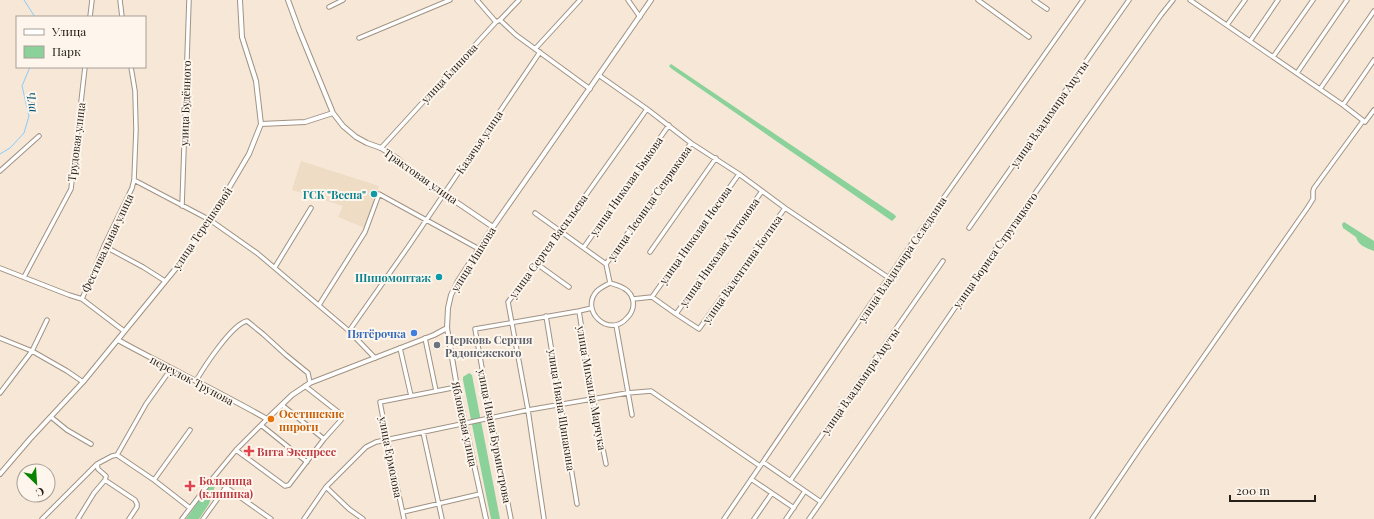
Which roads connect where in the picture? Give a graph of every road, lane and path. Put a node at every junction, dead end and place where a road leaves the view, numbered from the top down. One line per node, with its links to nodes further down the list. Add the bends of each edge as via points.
1 (92, 0): 26 (street)
2 (120, 0): 27 (street)
3 (189, 0): 61 (street, улица Будённого)
4 (240, 0): 50 (street, улица Терешковой, via 242,38 256,81)
5 (288, 0): 48 (street, Трактовая улица)
6 (343, 0): 23 (street)
7 (450, 0): 33 (street)
8 (477, 0): 30 (street)
9 (519, 0): 29 (street, улица Блинова)
10 (580, 0): 35 (street)
11 (628, 0): 28 (street)
12 (651, 0): 28 (street, улица Ишкова)
13 (978, 0): 32 (street)
14 (1034, 0): 24 (street)
15 (1083, 0): 80 (street, улица Владимира Селедкина)
16 (1129, 0): 68 (street, улица Владимира Ацуты)
17 (1172, 0): 147 (street, улица Бориса Стругацкого)
18 (1190, 0): 31 (street)
19 (1245, 0): 31 (street)
20 (1278, 0): 34 (street)
21 (1313, 0): 37 (street)
22 (1347, 0): 41 (street)
23 (329, 7)
24 (1047, 9)
25 (1374, 11): 44 (street)
26 (90, 16)
27 (122, 16)
28 (640, 17): 42 (street, улица Ишкова)
29 (500, 20): 30 (street, улица Блинова); 35 (street)
30 (496, 22): 54 (street, улица Блинова)
31 (1227, 25): 34 (street)
32 (1028, 37)
33 (359, 38)
34 (1250, 41): 37 (street)
35 (535, 49): 36 (street)
36 (540, 52): 43 (street); 60 (street, Казачья улица)
37 (1273, 57): 41 (street)
38 (1374, 60): 45 (street)
39 (85, 68): 79 (street, Трудовая улица, via 71,189)
40 (131, 68): 58 (street, Фестивальная улица, via 135,91 136,130)
41 (1296, 73): 44 (street)
42 (600, 76): 43 (street, улица Ишкова); 46 (street)
43 (590, 89): 67 (street, улица Ишкова)
44 (1320, 89): 45 (street)
45 (1343, 105): 49 (street)
46 (647, 108): 51 (street); 69 (street, улица Сергея Васильева)
47 (1374, 110): 49 (street, via 1365,122)
48 (333, 113): 50 (street, via 305,122); 54 (street, Трактовая улица, via 342,126 356,137)
49 (1363, 121): 170 (street, via 1312,191 1313,199 1308,207)
50 (261, 124): 65 (street, улица Терешковой, via 240,172)
51 (669, 125): 53 (street); 71 (street, улица Николая Быкова)
52 (39, 136): 56 (street)
53 (692, 143): 55 (street); 76 (street, улица Леонида Севрюкова)
54 (381, 148): 60 (street, Трактовая улица)
55 (716, 158): 57 (street); 73 (street)
56 (0, 171)
57 (739, 174): 59 (street); 84 (street, улица Николая Носова)
58 (134, 180): 61 (street); 70 (street, Фестивальная улица, via 122,212)
59 (762, 191): 63 (street); 90 (street, улица Николая Антонова)
60 (444, 193): 66 (street, Казачья улица); 67 (street, Трактовая улица)
61 (182, 206): 65 (street)
62 (311, 208): 77 (street)
63 (785, 208): 80 (street); 90 (street, улица Валентина Котика, via 699,329)
64 (535, 213): 69 (street)
65 (210, 220): 77 (street); 81 (street, улица Терешковой, via 186,256)
66 (426, 220): 72 (street); 87 (street, via 379,194 365,232); 97 (street, Казачья улица)
67 (493, 227): 72 (street, улица Ишкова)
68 (969, 228)
69 (560, 230): 71 (street); 75 (street, улица Сергея Васильева)
70 (104, 246): 81 (street); 85 (street, Фестивальная улица)
71 (584, 247): 76 (street)
72 (479, 249): 95 (street, улица Ишкова, via 451,294)
73 (650, 252)
74 (944, 261): 141 (street, улица Владимира Ацуты)
75 (537, 264): 83 (street); 93 (street, улица Сергея Васильева, via 508,302)
76 (606, 264): 82 (street)
77 (275, 267): 87 (street)
78 (0, 268): 79 (street)
79 (24, 277): 85 (street)
80 (889, 278): 132 (street, улица Владимира Селедкина)
81 (165, 281): 96 (street, улица Терешковой)
82 (610, 283): 86 (street, via 628,291); 88 (street, via 596,292)
83 (568, 287)
84 (652, 297): 86 (street); 90 (street)
85 (82, 298): 96 (street)
86 (633, 299): 94 (street, via 630,314)
87 (319, 305): 97 (street)
88 (592, 308): 89 (street); 94 (street, via 594,315 604,324)
89 (579, 311): 91 (street); 114 (street, улица Михаила Марчука)
90 (676, 314)
91 (546, 316): 93 (street); 116 (street, улица Ивана Щипакина)
92 (47, 320): 102 (street)
93 (511, 322): 117 (street, улица Сергея Васильева); 120 (street, улица Ивана Бурмистрова, via 475,329)
94 (616, 325): 112 (street)
95 (447, 328): 99 (street); 109 (street, Яблоневая улица)
96 (124, 331): 100 (street, улица Терешковой)
97 (349, 331): 103 (street)
98 (0, 338): 102 (street)
99 (425, 338): 101 (street); 110 (street)
100 (118, 340): 104 (street, переулок Трунова); 106 (street, улица Терешковой)
101 (400, 348): 103 (street); 113 (street)
102 (32, 351): 106 (street); 111 (street)
103 (375, 358): 107 (street)
104 (171, 369): 105 (street, переулок Трунова); 130 (street, via 146,404)
105 (196, 381): 107 (street, via 230,334 247,321 308,373); 121 (street, переулок Трунова)
106 (83, 382): 119 (street, улица Терешковой)
107 (310, 384): 108 (street)
108 (304, 386): 115 (street); 127 (street, via 342,415 341,420)
109 (458, 387): 110 (street); 122 (street, Яблоневая улица)
110 (436, 391): 113 (street)
111 (0, 393)
112 (627, 393): 114 (street); 118 (street); 135 (street, via 651,391)
113 (411, 396): 126 (street, улица Ермолова, via 380,402)
114 (593, 399): 116 (street); 134 (street, улица Михаила Марчука)
115 (282, 405): 121 (street); 127 (street)
116 (560, 405): 117 (street); 149 (street, улица Ивана Щипакина)
117 (528, 410): 120 (street); 165 (street, улица Сергея Васильева)
118 (632, 415)
119 (51, 417): 128 (street); 136 (street, улица Терешковой)
120 (491, 418): 122 (street); 164 (street, улица Ивана Бурмистрова)
121 (267, 419): 123 (street)
122 (466, 424): 125 (street); 146 (street, Яблоневая улица)
123 (261, 425): 129 (street); 131 (street)
124 (190, 430): 140 (street)
125 (423, 432): 126 (street); 148 (street)
126 (388, 438): 143 (street, via 366,447); 152 (street, улица Ермолова)
127 (324, 439): 131 (street)
128 (91, 444)
129 (236, 450): 131 (street, via 285,486 289,485); 137 (street)
130 (116, 455): 133 (street); 140 (street)
131 (307, 462)
132 (763, 462): 135 (street, улица Владимира Селедкина); 141 (street)
133 (97, 464): 139 (street, via 98,469 106,476); 153 (street)
134 (606, 464)
135 (760, 466): 138 (street, улица Владимира Селедкина)
136 (0, 474)
137 (213, 478): 142 (street); 150 (street)
138 (751, 479): 145 (street); 166 (street, улица Владимира Селедкина)
139 (104, 480): 154 (street); 155 (street, via 135,500 137,507)
140 (154, 480): 150 (street)
141 (790, 482): 144 (street)
142 (226, 487): 157 (street); 158 (street)
143 (326, 488): 159 (street); 160 (street)
144 (805, 491): 147 (street); 151 (street)
145 (772, 493): 151 (street); 167 (street)
146 (480, 494): 148 (street); 163 (street, Яблоневая улица)
147 (821, 502): 169 (street, улица Бориса Стругацкого)
148 (438, 504): 152 (street); 162 (street)
149 (577, 504)
150 (190, 508): 156 (street)
151 (794, 508): 168 (street)
152 (403, 512): 161 (street, улица Ермолова)
153 (42, 519)
154 (78, 519)
155 (129, 519)
156 (182, 519)
157 (204, 519)
158 (271, 519)
159 (304, 519)
160 (363, 519)
161 (404, 519)
162 (442, 519)
163 (486, 519)
164 (511, 519)
165 (544, 519)
166 (724, 519)
167 (754, 519)
168 (786, 519)
169 (809, 519)
170 (1092, 519)

